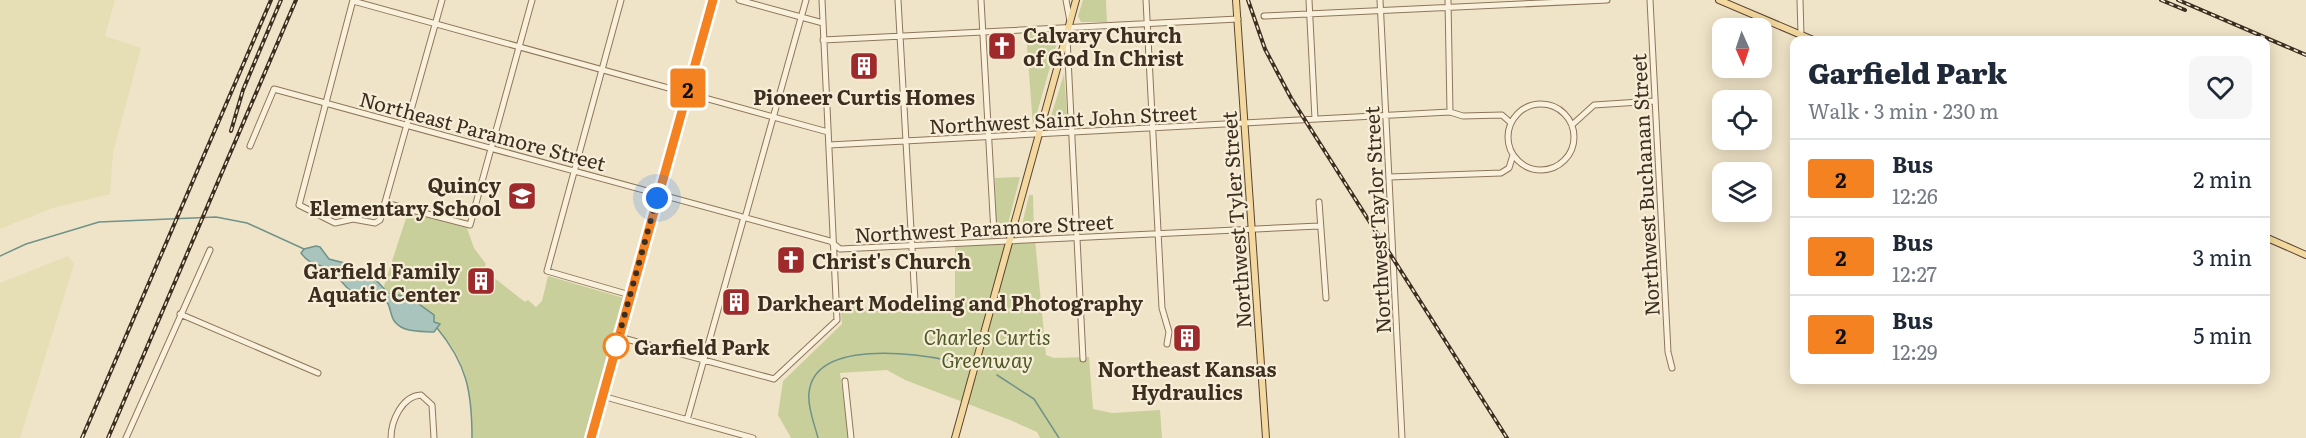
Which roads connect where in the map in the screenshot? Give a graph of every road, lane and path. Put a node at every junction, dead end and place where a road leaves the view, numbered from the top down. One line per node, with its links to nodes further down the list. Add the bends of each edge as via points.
1 (353, 0): 32 (street); 43 (street)
2 (442, 0): 32 (street)
3 (532, 0): 39 (street)
4 (621, 0): 40 (street)
5 (713, 0): 41 (main road)
6 (739, 0): 28 (street)
7 (806, 0): 28 (street)
8 (822, 0): 30 (street)
9 (898, 0): 35 (street)
10 (981, 0): 34 (street)
11 (1066, 0): 33 (street)
12 (1076, 0): 33 (main road)
13 (1146, 0): 31 (street)
14 (1236, 0): 29 (main road, Northwest Tyler Street)
15 (1309, 0): 26 (street)
16 (1380, 0): 25 (street, Northwest Taylor Street)
17 (1448, 0): 24 (street)
18 (1583, 0): 19 (street); 23 (street)
19 (1606, 0)
20 (1650, 0): 42 (street, Northwest Buchanan Street)
21 (1719, 0): 37 (main road)
22 (1800, 0): 37 (street)
23 (1515, 2): 24 (street)
24 (1448, 7): 25 (street); 44 (street)
25 (1380, 11): 26 (street); 45 (street, Northwest Taylor Street)
26 (1310, 14): 27 (street); 47 (street)
27 (1264, 16)
28 (801, 17): 30 (street); 46 (street)
29 (1238, 19): 31 (street); 48 (main road, Northwest Tyler Street)
30 (823, 23): 38 (street)
31 (1147, 23): 33 (street); 52 (street)
32 (435, 24): 39 (street); 51 (street)
33 (1070, 24): 34 (street); 36 (main road)
34 (982, 31): 35 (street); 56 (street)
35 (900, 36): 38 (street); 57 (street)
36 (1066, 36): 54 (street); 55 (main road)
37 (1802, 36)
38 (823, 40): 53 (street)
39 (519, 47): 40 (street); 60 (street)
40 (602, 70): 41 (street); 62 (street)
41 (687, 93): 46 (street); 64 (main road)
42 (1655, 101): 50 (street, via 1594,105); 87 (street, Northwest Buchanan Street)
43 (325, 102): 51 (street, Northeast Paramore Street); 59 (street, Northeast Paramore Street, via 274,89); 66 (street, via 299,205 335,223 353,219 375,223 380,221)
44 (1450, 112): 45 (street, Northwest Saint John Street); 49 (street, Northwest Saint John Street, via 1463,116 1502,115)
45 (1385, 115): 47 (street, Northwest Saint John Street); 63 (street, Northwest Taylor Street)
46 (773, 117): 53 (street); 67 (street)
47 (1315, 119): 48 (street, Northwest Saint John Street)
48 (1244, 123): 52 (street, Northwest Saint John Street); 69 (main road, Northwest Tyler Street)
49 (1511, 123): 50 (street, via 1524,109 1542,104 1560,110); 61 (street, via 1508,142)
50 (1572, 124): 61 (street, via 1573,148 1554,168 1532,169)
51 (408, 126): 60 (street, Northeast Paramore Street); 66 (street)
52 (1153, 128): 54 (street, Northwest Saint John Street); 70 (street)
53 (828, 132): 58 (street)
54 (1071, 133): 55 (street, Northwest Saint John Street); 72 (street)
55 (1040, 134): 56 (street, Northwest Saint John Street); 74 (main road)
56 (989, 137): 57 (street, Northwest Saint John Street); 71 (street)
57 (906, 141): 58 (street, Northwest Saint John Street); 76 (street)
58 (829, 145): 75 (street)
59 (250, 146)
60 (491, 148): 62 (street, Northeast Paramore Street); 66 (street, via 470,225)
61 (1513, 155): 63 (street, via 1509,168 1502,173)
62 (574, 171): 64 (street, Northeast Paramore Street); 79 (street, via 547,271)
63 (1389, 177): 100 (street, Northwest Taylor Street)
64 (659, 194): 67 (street, Northwest Paramore Street); 79 (main road)
65 (1319, 202): 68 (street)
66 (385, 203)
67 (744, 217): 75 (street, Northwest Paramore Street); 85 (street)
68 (1319, 226): 69 (street, Northwest Paramore Street); 80 (street)
69 (1252, 229): 70 (street, Northwest Paramore Street); 99 (main road, Northwest Tyler Street)
70 (1159, 233): 72 (street, Northwest Paramore Street); 84 (street)
71 (994, 234)
72 (1077, 237): 74 (street, Northwest Paramore Street); 86 (street)
73 (2270, 239): 78 (main road)
74 (1010, 240): 76 (street, Northwest Paramore Street); 98 (main road)
75 (834, 245): 76 (street, Northwest Paramore Street, via 840,249); 85 (street, via 837,319 778,377 772,379)
76 (912, 245): 81 (street)
77 (210, 250): 82 (street)
78 (2306, 255)
79 (630, 295): 83 (main road)
80 (1326, 298)
81 (915, 301)
82 (180, 314): 88 (street); 92 (street)
83 (619, 337): 85 (street); 90 (main road)
84 (1167, 344)
85 (703, 359): 91 (street)
86 (1083, 359)
87 (1672, 368)
88 (318, 374)
89 (845, 381): 97 (street)
90 (602, 396): 91 (street); 95 (main road)
91 (687, 420): 96 (street)
92 (126, 438)
93 (391, 438): 94 (street, via 393,421 411,398 421,395 430,401)
94 (434, 438)
95 (591, 438)
96 (753, 438)
97 (851, 438)
98 (955, 438)
99 (1266, 438)
100 (1402, 438)

